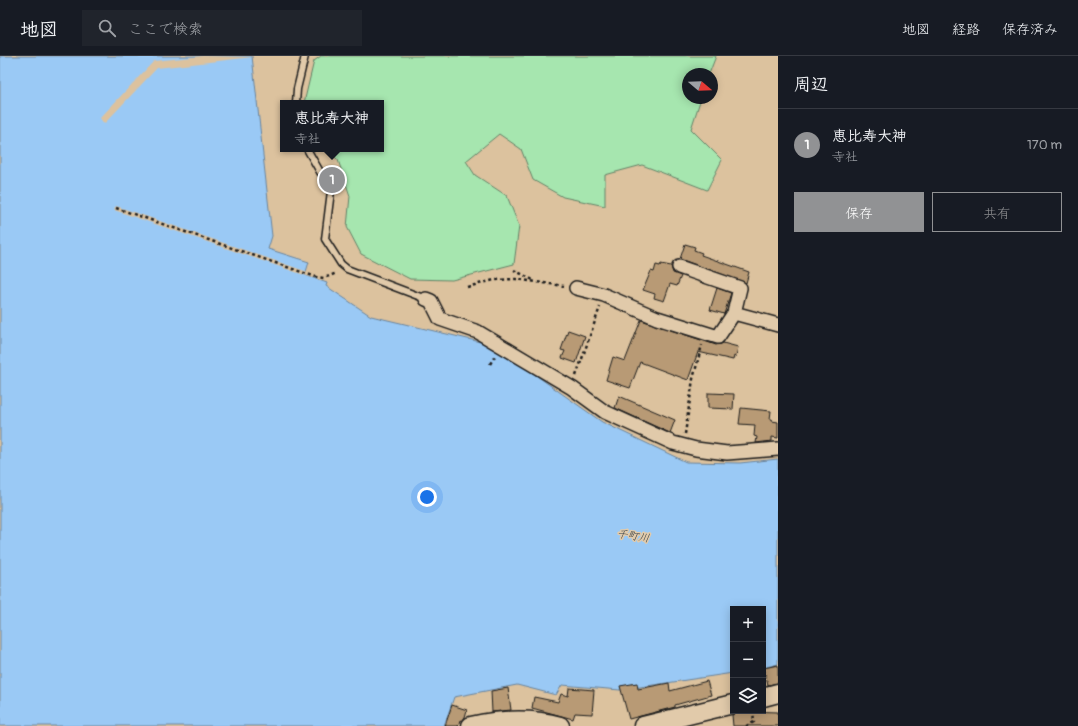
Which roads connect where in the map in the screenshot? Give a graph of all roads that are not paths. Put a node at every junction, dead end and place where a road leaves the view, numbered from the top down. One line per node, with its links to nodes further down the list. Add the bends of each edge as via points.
1 (305, 56): 2 (lane)
2 (296, 100)
3 (309, 152): 6 (lane, via 331,191 325,238 341,264 347,269)
4 (679, 267): 7 (street, via 740,288)
5 (576, 288): 7 (street, via 604,295 657,318 718,337)
6 (426, 299): 9 (street, via 431,301 440,319 478,332 572,388 612,416 673,443 727,453)
7 (734, 313): 8 (street)
8 (778, 325)
9 (778, 449)
10 (778, 693): 11 (main road)
11 (766, 696)
12 (730, 705): 15 (main road)
13 (471, 726): 14 (main road, via 534,721)
14 (560, 726)
15 (643, 726)

